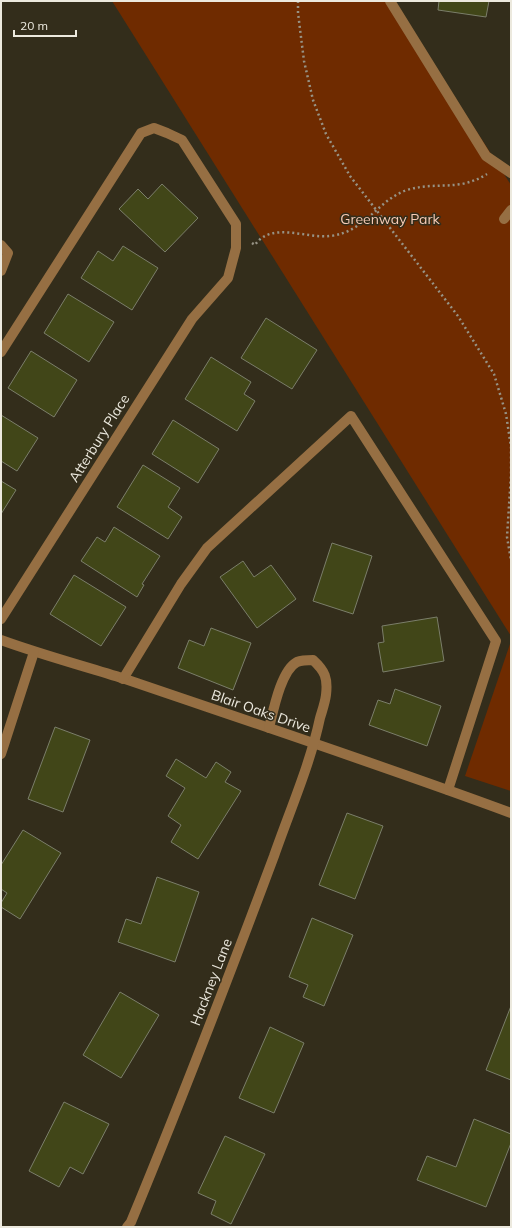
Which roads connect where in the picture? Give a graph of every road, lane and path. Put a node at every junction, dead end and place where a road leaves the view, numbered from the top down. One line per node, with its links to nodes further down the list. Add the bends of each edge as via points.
1 (298, 1): 6 (path, via 304,61 313,100 326,134 346,169)
2 (390, 1): 3 (street, via 486,156)
3 (496, 164): 4 (street); 6 (path, via 476,180 460,184 422,186 406,191 388,200)
4 (511, 173)
5 (511, 210): 7 (street)
6 (376, 211): 8 (path, via 358,227 344,234 269,234 255,244); 12 (path, via 458,316 494,374 506,414 511,447 506,537)
7 (504, 220)
8 (236, 238): 11 (street, via 236,224 182,140 154,128 141,133); 13 (street, Atterbury Place, via 228,278 192,319)
9 (1, 245): 10 (street, via 8,253)
10 (1, 271)
11 (1, 352)
12 (511, 560)
13 (1, 619)
14 (1, 640): 15 (street, Blair Oaks Drive)
15 (34, 652): 16 (street, Blair Oaks Drive); 19 (street)
16 (123, 679): 17 (street, Blair Oaks Drive); 20 (street, via 181,584 207,548 351,416 496,641)
17 (269, 728): 18 (street, Blair Oaks Drive); 18 (street, Hackney Lane, via 282,682 292,666 297,662 313,660 326,676 326,697)
18 (314, 744): 20 (street, Blair Oaks Drive); 22 (street, Hackney Lane, via 232,970 160,1152)
19 (1, 754)
20 (448, 790): 21 (street, Blair Oaks Drive)
21 (511, 813)
22 (127, 1227)

